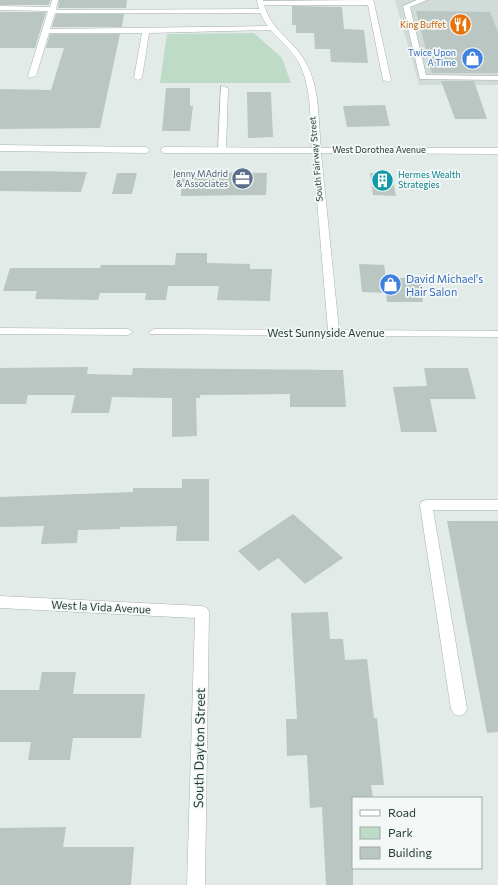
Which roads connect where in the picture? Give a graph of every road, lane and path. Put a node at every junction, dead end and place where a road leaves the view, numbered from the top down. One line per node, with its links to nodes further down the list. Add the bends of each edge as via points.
1 (55, 0): 6 (street)
2 (424, 0): 12 (street, via 406,6 423,77)
3 (371, 2): 4 (street); 13 (street)
4 (260, 4): 6 (street, via 57,12); 7 (street, South Fairway Street)
5 (0, 8): 6 (street)
6 (52, 10): 9 (street)
7 (270, 28): 8 (street); 19 (street, South Fairway Street, via 298,56 310,80)
8 (146, 30): 9 (street); 11 (street)
9 (46, 31): 10 (street)
10 (32, 76)
11 (138, 78)
12 (498, 78)
13 (387, 80)
14 (224, 88): 18 (street)
15 (0, 148): 16 (street)
16 (146, 150)
17 (164, 150): 18 (street, West Dorothea Avenue)
18 (222, 150): 19 (street, West Dorothea Avenue)
19 (315, 150): 20 (street, West Dorothea Avenue); 24 (street, South Fairway Street)
20 (498, 151)
21 (0, 331): 22 (street)
22 (128, 332)
23 (154, 332): 24 (street, West Sunnyside Avenue)
24 (334, 333): 25 (street, West Sunnyside Avenue)
25 (498, 334)
26 (498, 505): 29 (street, via 426,505)
27 (0, 602): 28 (street, West la Vida Avenue)
28 (202, 612): 30 (street, South Dayton Street)
29 (459, 709)
30 (196, 885)

